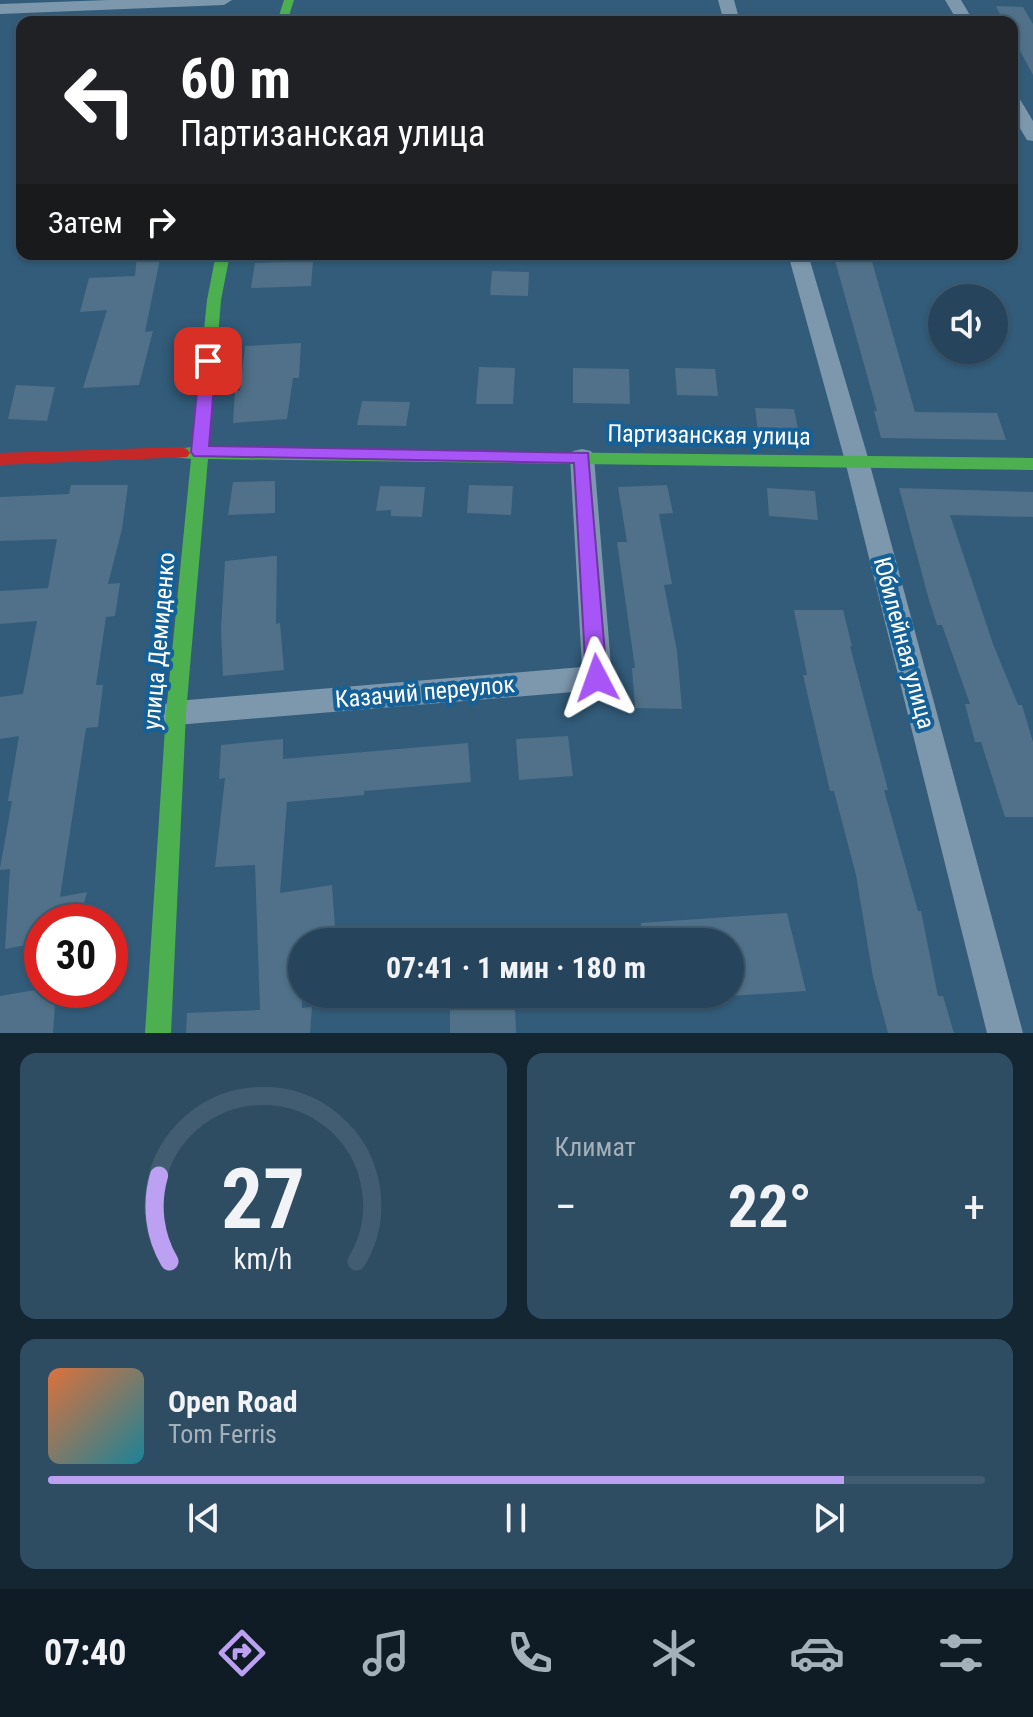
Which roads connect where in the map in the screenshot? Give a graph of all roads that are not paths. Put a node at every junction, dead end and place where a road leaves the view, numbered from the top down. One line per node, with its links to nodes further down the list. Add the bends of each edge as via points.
1 (224, 0): 2 (street)
2 (0, 9)
3 (1018, 110): 4 (street)
4 (1033, 136)
5 (222, 260): 7 (street, улица Демиденко)
6 (800, 260): 10 (street, Юбилейная улица)
7 (200, 452): 8 (street, Партизанская улица); 9 (street, Партизанская улица); 12 (street, улица Демиденко)
8 (582, 457): 10 (street, Партизанская улица); 12 (street, Казачий переулок, via 597,678)
9 (0, 459)
10 (857, 461): 11 (street, Партизанская улица); 14 (street, Юбилейная улица)
11 (1033, 464)
12 (176, 713): 13 (street, улица Демиденко)
13 (158, 1033)
14 (1005, 1033)

